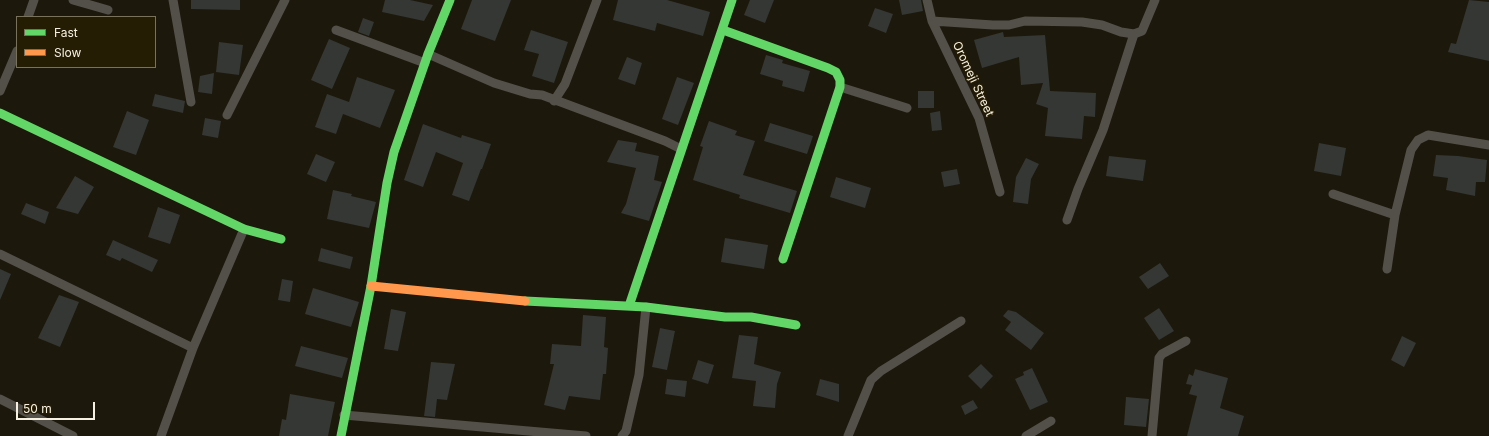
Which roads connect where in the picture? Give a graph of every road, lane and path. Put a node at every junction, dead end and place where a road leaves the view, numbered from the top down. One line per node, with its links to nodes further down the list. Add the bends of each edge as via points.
1 (34, 0): 11 (street)
2 (73, 0): 10 (street)
3 (173, 0): 21 (street)
4 (285, 0): 24 (street)
5 (450, 0): 17 (street)
6 (597, 0): 20 (street, via 565,84)
7 (732, 0): 14 (street)
8 (927, 0): 12 (street, Oromeji Street)
9 (1155, 0): 15 (street, via 1142,31)
10 (108, 10)
11 (28, 16)
12 (932, 20): 15 (street, via 993,25 1025,21 1082,22); 27 (street, Oromeji Street, via 979,118)
13 (336, 30): 17 (street)
14 (723, 30): 18 (street, via 828,68 836,72); 26 (street)
15 (1134, 34): 30 (street, via 1103,130 1078,188)
16 (16, 53): 19 (street)
17 (427, 58): 20 (street, via 494,83 542,95); 36 (street, via 394,152)
18 (840, 87): 22 (street); 34 (street)
19 (0, 90)
20 (554, 101): 26 (street)
21 (191, 102)
22 (907, 108)
23 (0, 113): 31 (street)
24 (227, 115)
25 (1489, 145): 29 (street, via 1428,135 1418,140 1411,150)
26 (681, 149): 37 (street)
27 (1000, 192)
28 (1333, 194): 29 (street)
29 (1395, 215): 35 (street)
30 (1068, 220)
31 (244, 228): 32 (street); 42 (street)
32 (281, 239)
33 (0, 254): 42 (street)
34 (783, 259)
35 (1387, 269)
36 (371, 286): 37 (street, via 520,301); 44 (street)
37 (629, 306): 38 (street)
38 (646, 307): 40 (street); 50 (street, via 639,375 626,430)
39 (961, 321): 51 (street, via 871,380)
40 (796, 325)
41 (1186, 341): 53 (street, via 1159,358)
42 (193, 348): 47 (street)
43 (0, 399): 46 (street)
44 (344, 414): 48 (street); 49 (street)
45 (1051, 422): 52 (street)
46 (73, 436)
47 (161, 436)
48 (341, 436)
49 (586, 436)
50 (622, 436)
51 (848, 436)
52 (1026, 436)
53 (1152, 436)

